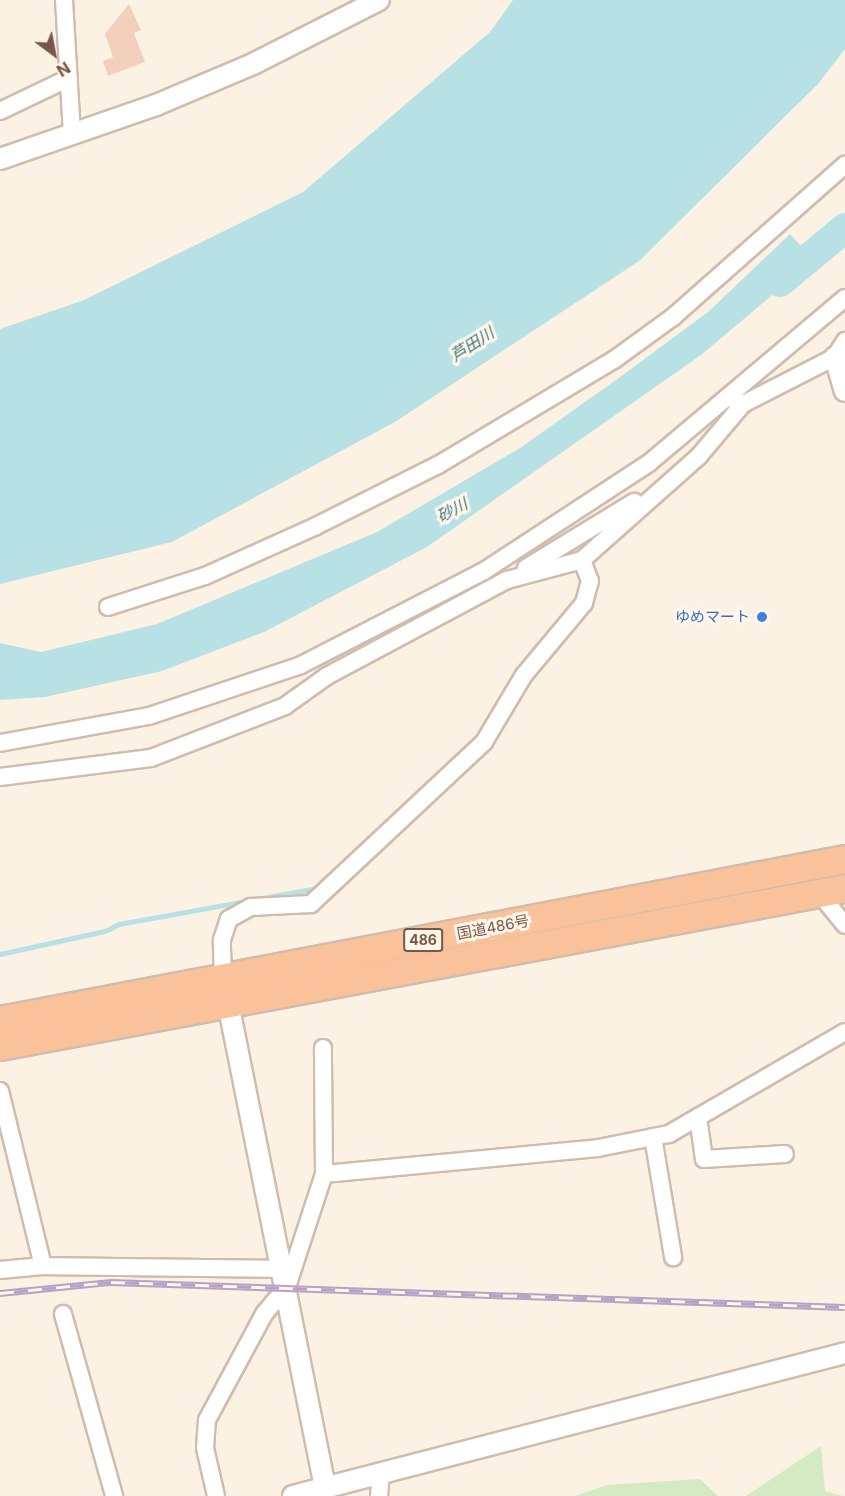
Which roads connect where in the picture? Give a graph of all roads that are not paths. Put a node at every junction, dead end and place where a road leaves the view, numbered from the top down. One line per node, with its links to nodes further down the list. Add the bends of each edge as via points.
1 (64, 0): 3 (street)
2 (379, 0): 5 (street, via 253,64)
3 (69, 78): 4 (street); 5 (street)
4 (0, 111)
5 (72, 136): 6 (street)
6 (0, 159)
7 (845, 165): 15 (street, via 673,317 615,359 438,465 316,526 205,576)
8 (845, 298): 11 (street)
9 (840, 349): 10 (street); 11 (street)
10 (845, 392)
11 (736, 401): 12 (street); 16 (street, via 484,571 301,666 149,716)
12 (699, 456): 13 (street); 14 (street, via 604,522)
13 (582, 560): 14 (street); 22 (street, via 590,581 584,603 524,675 484,742 311,904 251,907 229,919 222,940)
14 (507, 580): 17 (street, via 327,676 273,711 151,758)
15 (108, 607)
16 (0, 743)
17 (0, 777)
18 (845, 859): 22 (highway, 国道486号 / 486)
19 (845, 888): 20 (highway, 国道486号 / 486)
20 (819, 893): 21 (street); 23 (highway, 国道486号 / 486)
21 (845, 925)
22 (223, 977): 23 (street); 24 (highway, 国道486号 / 486)
23 (228, 1004): 26 (highway, 国道486号 / 486); 36 (street)
24 (0, 1020)
25 (845, 1032): 29 (street)
26 (0, 1047)
27 (323, 1048): 32 (street)
28 (0, 1091): 34 (street)
29 (698, 1117): 30 (street, via 669,1134); 31 (street, via 704,1159)
30 (653, 1137): 32 (street, via 598,1148); 33 (street)
31 (785, 1154)
32 (324, 1174): 36 (street)
33 (673, 1257)
34 (43, 1266): 35 (street); 36 (street)
35 (0, 1269)
36 (285, 1278): 40 (street); 42 (street, via 207,1420 205,1448)
37 (63, 1314): 41 (street)
38 (845, 1353): 39 (street)
39 (381, 1473): 40 (street); 44 (street)
40 (325, 1487): 43 (street)
41 (114, 1496)
42 (216, 1496)
43 (293, 1496)
44 (379, 1496)

